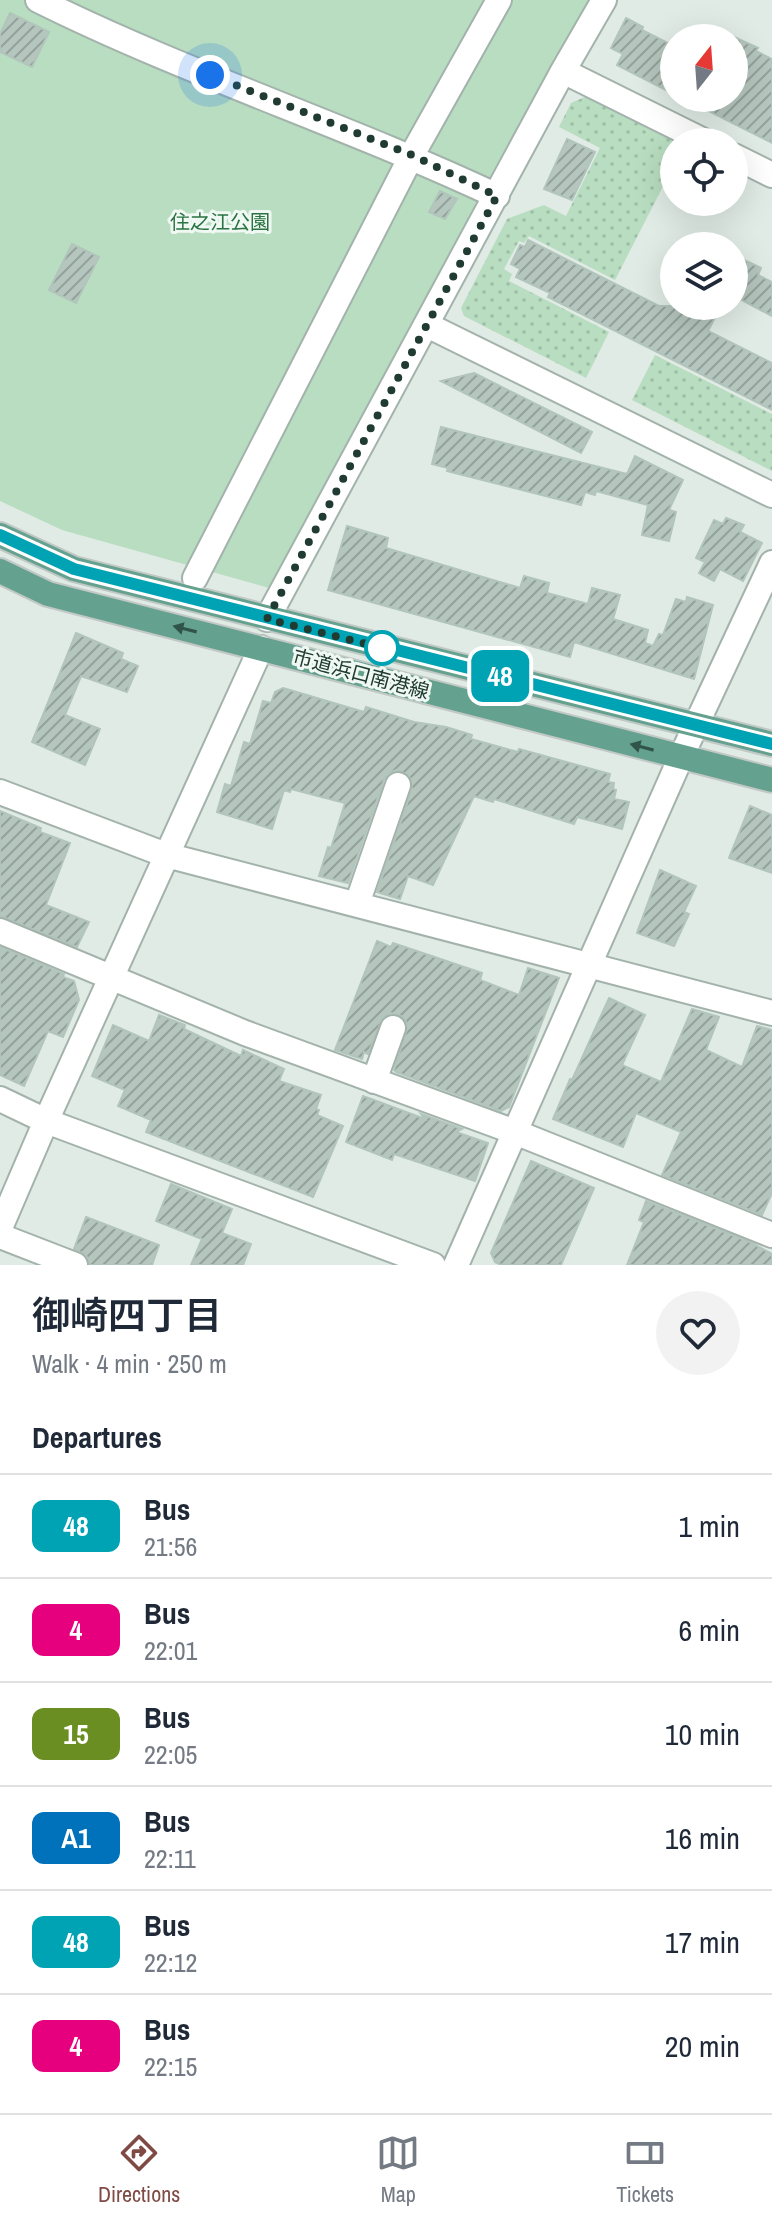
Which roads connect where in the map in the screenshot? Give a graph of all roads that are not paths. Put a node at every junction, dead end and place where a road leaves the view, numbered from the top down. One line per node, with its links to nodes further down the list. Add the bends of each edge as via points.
1 (38, 0): 6 (street)
2 (499, 0): 6 (street)
3 (604, 0): 4 (street)
4 (563, 71): 5 (street); 9 (street)
5 (678, 128)
6 (412, 155): 9 (street); 15 (street)
7 (748, 163): 8 (street)
8 (772, 175)
9 (497, 196): 10 (street)
10 (427, 325): 11 (street); 16 (street)
11 (772, 495)
12 (0, 535): 16 (main road, 市道浜口南港線, via 74,569)
13 (772, 563): 18 (street)
14 (0, 571): 17 (main road, 市道浜口南港線, one-way to 14, via 48,594)
15 (195, 578)
16 (267, 619): 18 (main road, 市道浜口南港線)
17 (261, 648): 20 (main road, 市道浜口南港線, one-way to 17); 24 (street)
18 (697, 724): 19 (main road, 市道浜口南港線); 20 (street)
19 (772, 744)
20 (681, 757): 21 (main road, 市道浜口南港線); 27 (street)
21 (772, 780)
22 (398, 785): 25 (street)
23 (0, 792): 24 (street)
24 (166, 855): 25 (street); 28 (street)
25 (357, 904): 27 (street)
26 (0, 931): 28 (street)
27 (590, 965): 29 (street); 34 (street)
28 (112, 977): 31 (street); 33 (street)
29 (772, 1013)
30 (393, 1028): 31 (street)
31 (374, 1081): 34 (street)
32 (0, 1099): 33 (street)
33 (46, 1121): 35 (street); 39 (street)
34 (515, 1132): 36 (street); 40 (street)
35 (0, 1228)
36 (772, 1235)
37 (0, 1236): 38 (street)
38 (75, 1265)
39 (433, 1265)
40 (456, 1265)

